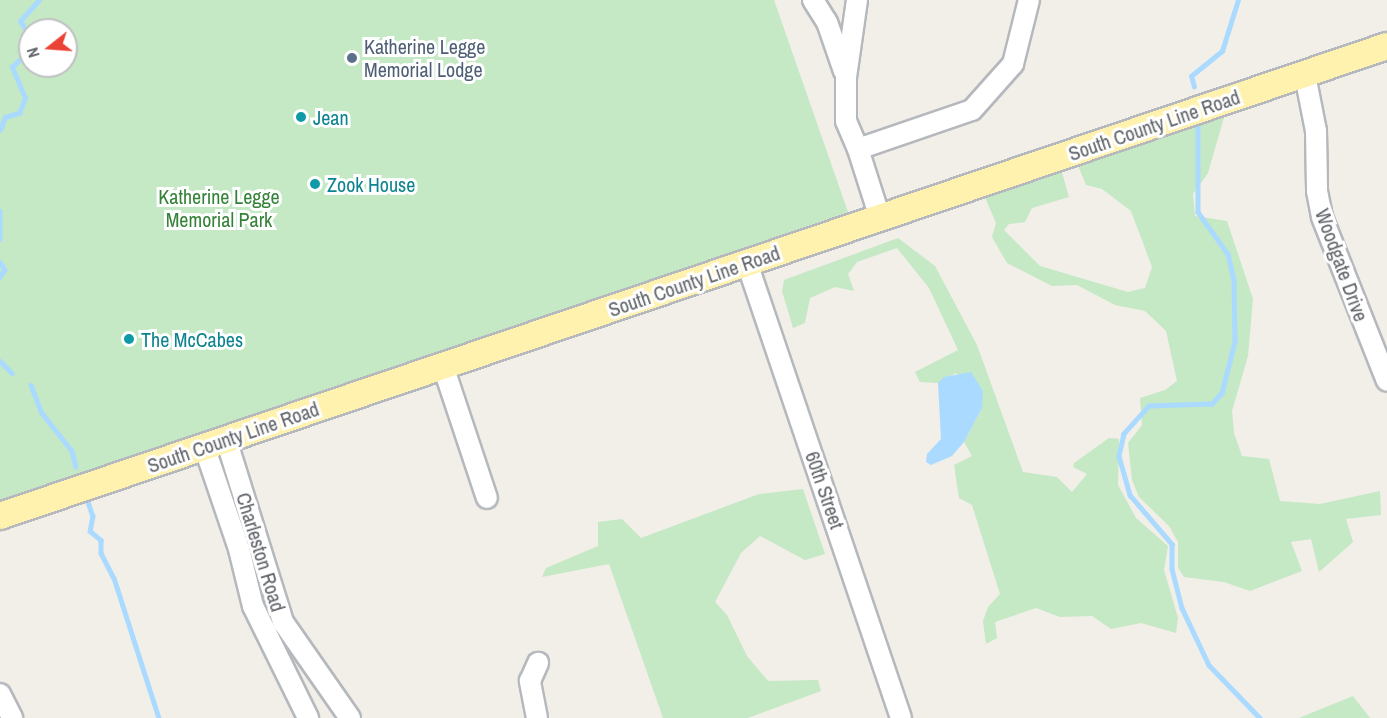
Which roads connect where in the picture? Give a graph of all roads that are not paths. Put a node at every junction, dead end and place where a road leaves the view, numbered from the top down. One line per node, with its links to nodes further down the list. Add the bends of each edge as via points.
1 (813, 0): 4 (street)
2 (1029, 0): 8 (street, via 1013,64 972,110)
3 (855, 5): 4 (street); 7 (street)
4 (827, 22): 7 (street)
5 (1387, 46): 6 (main road, South County Line Road)
6 (1305, 75): 9 (main road, South County Line Road); 12 (street, Woodgate Drive, via 1316,131 1317,190 1322,217)
7 (846, 76): 8 (street, via 846,121)
8 (858, 149): 9 (street)
9 (880, 218): 10 (main road, South County Line Road)
10 (747, 263): 11 (main road, South County Line Road); 22 (street, 60th Street)
11 (443, 366): 13 (main road, South County Line Road); 14 (street)
12 (1387, 381)
13 (215, 443): 15 (main road, South County Line Road); 19 (street, Charleston Road, via 253,606); 20 (street, Charleston Road, via 266,563 276,605 289,633)
14 (487, 498)
15 (0, 516)
16 (538, 663): 21 (street, via 530,687)
17 (0, 694): 18 (street)
18 (12, 718)
19 (308, 718)
20 (350, 718)
21 (537, 718)
22 (901, 718)

